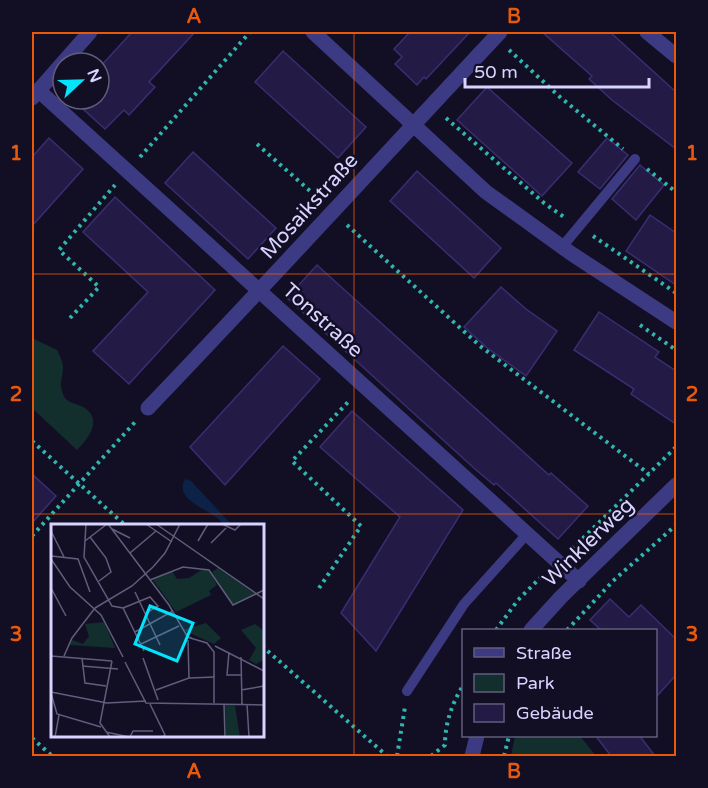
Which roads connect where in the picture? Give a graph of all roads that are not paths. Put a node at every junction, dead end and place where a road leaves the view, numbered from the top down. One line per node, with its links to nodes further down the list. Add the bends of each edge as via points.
1 (90, 32): 6 (street)
2 (313, 32): 7 (street)
3 (647, 32): 5 (street)
4 (498, 34): 7 (street, Mosaikstraße)
5 (676, 56)
6 (35, 94): 10 (street, Tonstraße)
7 (413, 124): 9 (street, via 486,192); 10 (street, Mosaikstraße)
8 (635, 159): 9 (lane)
9 (562, 247): 11 (street)
10 (260, 291): 12 (street, Mosaikstraße); 14 (street, Tonstraße)
11 (676, 322)
12 (148, 408)
13 (676, 485): 15 (street, Winklerweg)
14 (527, 534): 15 (street, Tonstraße); 17 (lane, via 464,604)
15 (579, 581): 16 (street, Winklerweg)
16 (532, 629)
17 (407, 691)
18 (477, 737): 19 (street)
19 (472, 756)

